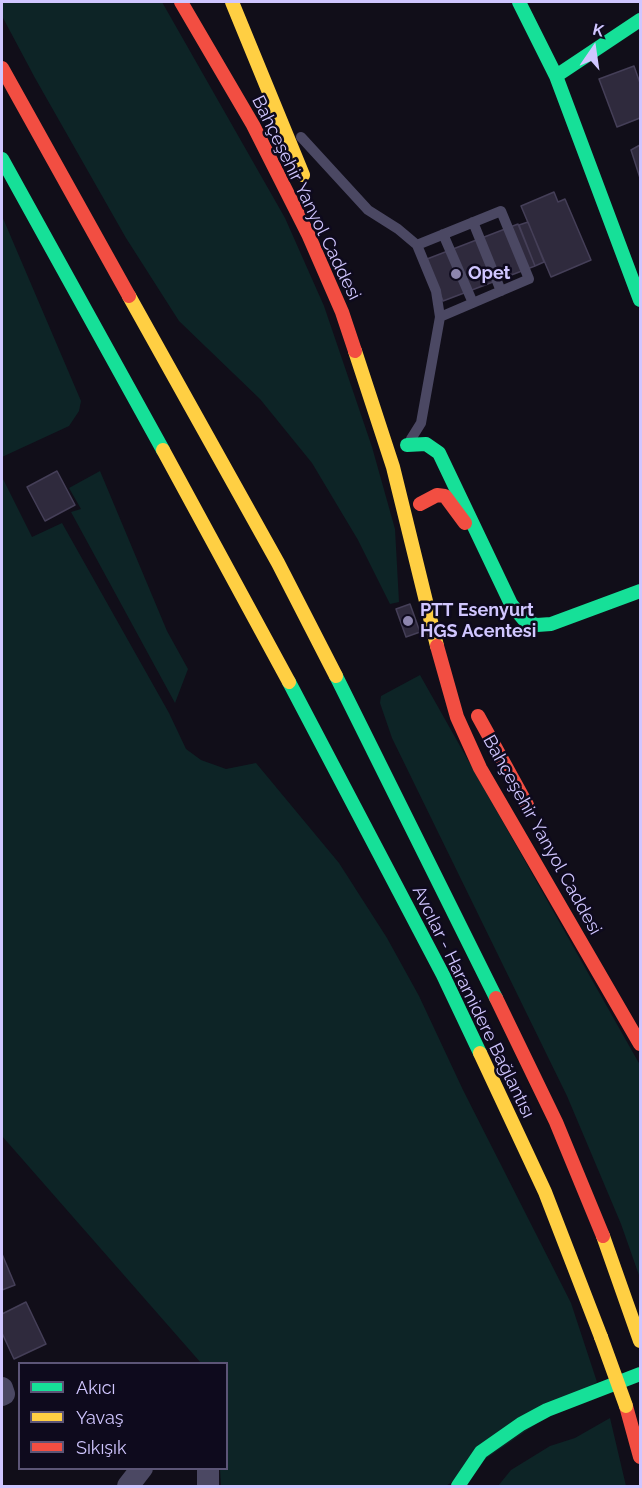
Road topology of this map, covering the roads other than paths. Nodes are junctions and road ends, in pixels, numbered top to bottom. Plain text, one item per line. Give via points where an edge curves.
1 (181, 2) edge
2 (232, 2) edge
3 (519, 2) edge
4 (640, 20) edge
5 (2, 68) edge
6 (261, 68) junction
7 (556, 76) junction
8 (2, 159) edge
9 (310, 190) dead end
10 (473, 222) junction
11 (443, 234) junction
12 (417, 245) junction
13 (501, 291) junction
14 (640, 300) edge
15 (473, 303) junction
16 (440, 317) junction
17 (401, 424) dead end
18 (409, 450) junction
19 (416, 484) dead end
20 (480, 541) junction
21 (640, 591) edge
22 (471, 699) dead end
23 (533, 814) dead end
24 (640, 1044) edge
25 (640, 1341) edge
26 (640, 1374) edge
27 (2, 1388) edge
28 (640, 1389) edge
29 (2, 1395) edge
30 (558, 1421) dead end
31 (525, 1439) dead end
32 (505, 1453) dead end
33 (640, 1457) edge
34 (140, 1470) edge
35 (208, 1470) edge
36 (128, 1486) edge
37 (208, 1486) edge
38 (458, 1486) edge

1 - 24 main road, Bahçeşehir Yanyol Caddesi via 253,125 342,312 393,467 441,667 457,717 480,768
2 - 6 main road, Bahçeşehir Yanyol Caddesi
3 - 7 main road
4 - 7 main road
5 - 25 main road, Avcılar - Haramidere Bağlantısı via 278,563 382,764 556,1122 607,1246
6 - 9 main road, Bahçeşehir Yanyol Caddesi via 284,136
6 - 12 lane via 292,127 328,168 368,210
7 - 14 main road
8 - 33 main road, Avcılar - Haramidere Bağlantısı, bridge via 235,580 480,1050 545,1192 626,1406
10 - 11 lane
10 - 13 lane
10 - 13 lane via 501,211 529,279
11 - 12 lane
11 - 15 lane
12 - 16 lane via 436,291
13 - 15 lane
15 - 16 lane
16 - 18 lane via 421,423
17 - 18 main road
18 - 20 main road via 426,444 439,453
19 - 20 main road via 422,510 437,495 445,496
20 - 21 main road via 511,604 526,622 551,624
22 - 23 main road, Bahçeşehir Yanyol Caddesi
26 - 38 main road via 521,1424 481,1452
27 - 29 street
28 - 30 main road
31 - 32 main road
34 - 36 street
35 - 37 street

